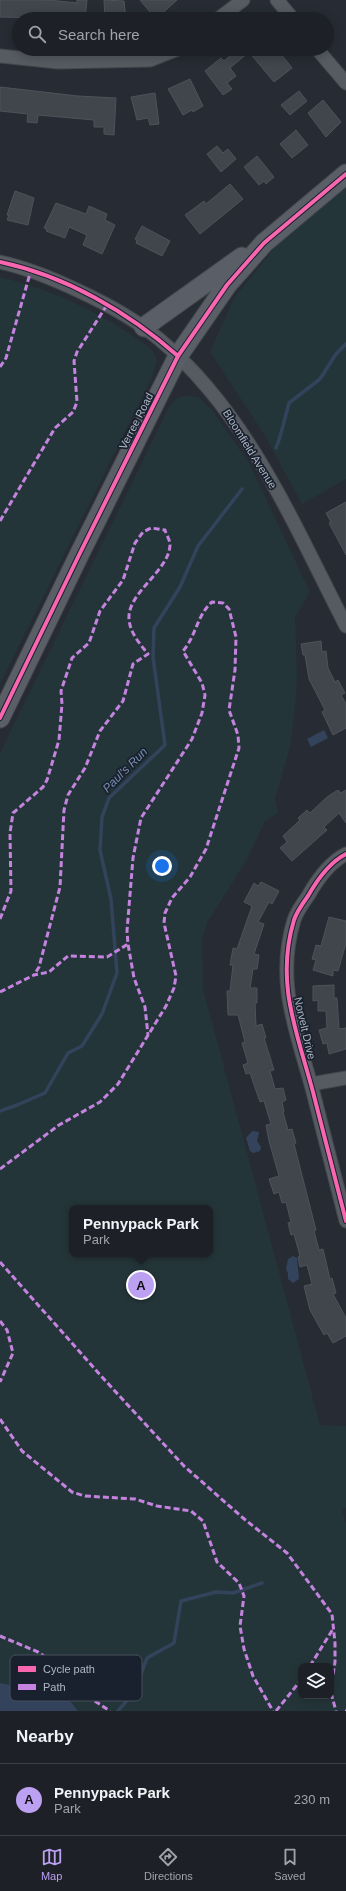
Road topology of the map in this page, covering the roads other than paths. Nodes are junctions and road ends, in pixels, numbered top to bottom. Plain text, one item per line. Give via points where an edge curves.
1 (243, 0) edge
2 (277, 0) edge
3 (227, 12) edge
4 (287, 12) edge
5 (0, 56) edge
6 (160, 56) edge
7 (324, 56) edge
8 (346, 84) edge
9 (346, 174) edge
10 (264, 243) junction
11 (0, 262) edge
12 (144, 327) junction
13 (178, 356) junction
14 (346, 626) edge
15 (0, 718) edge
16 (346, 854) edge
17 (346, 1078) edge
18 (311, 1084) junction
19 (346, 1222) edge

1 - 3 street
2 - 4 street
5 - 6 street via 58,62 150,60
7 - 8 street
9 - 10 main road, Verree Road
10 - 12 main road
10 - 13 main road, Verree Road via 227,285
11 - 12 street, Bloomfield Avenue via 31,270 67,285 97,299
12 - 13 street, Bloomfield Avenue
13 - 14 street, Bloomfield Avenue via 233,418 268,476
13 - 15 main road, Verree Road
16 - 18 street, Norvelt Drive via 339,857 315,883 295,918 288,952 286,979 293,1024
17 - 18 street
18 - 19 street, Norvelt Drive

